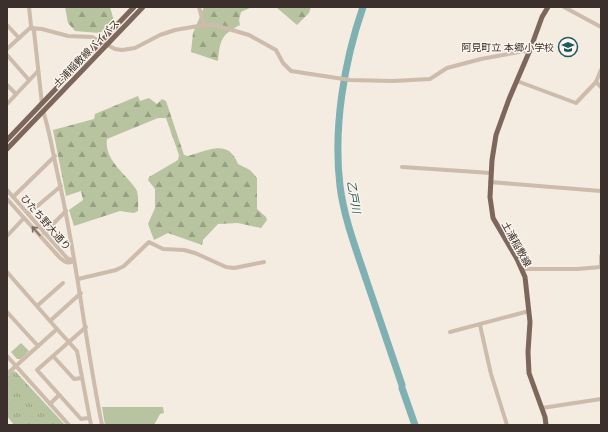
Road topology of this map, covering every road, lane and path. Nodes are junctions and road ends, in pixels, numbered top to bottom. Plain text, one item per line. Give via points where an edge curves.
1 (29, 7) edge
2 (134, 7) edge
3 (143, 7) edge
4 (199, 7) edge
5 (548, 7) edge
6 (564, 7) edge
7 (204, 24) junction
8 (7, 25) edge
9 (601, 27) edge
10 (32, 28) junction
11 (19, 38) junction
12 (101, 41) junction
13 (107, 45) junction
14 (7, 49) edge
15 (530, 50) junction
16 (7, 55) edge
17 (601, 70) edge
18 (39, 71) junction
19 (30, 80) junction
20 (517, 81) junction
21 (596, 82) junction
22 (7, 85) edge
23 (601, 87) edge
24 (16, 94) junction
25 (7, 104) edge
26 (42, 104) junction
27 (43, 111) junction
28 (7, 140) edge
29 (7, 149) edge
30 (54, 156) junction
31 (402, 167) dead end
32 (491, 173) junction
33 (490, 182) junction
34 (61, 186) junction
35 (7, 190) edge
36 (601, 192) edge
37 (13, 197) junction
38 (7, 199) edge
39 (66, 211) junction
40 (28, 214) junction
41 (24, 218) junction
42 (44, 233) junction
43 (7, 236) edge
44 (601, 256) edge
45 (74, 260) junction
46 (264, 262) dead end
47 (601, 267) edge
48 (522, 269) junction
49 (7, 272) edge
50 (78, 279) junction
51 (63, 283) dead end
52 (81, 293) junction
53 (37, 306) junction
54 (529, 311) junction
55 (7, 312) edge
56 (50, 321) junction
57 (480, 325) junction
58 (86, 327) junction
59 (57, 329) junction
60 (450, 332) dead end
61 (69, 342) junction
62 (38, 346) junction
63 (7, 356) edge
64 (53, 356) junction
65 (16, 366) junction
66 (7, 374) edge
67 (82, 378) junction
68 (59, 395) junction
69 (601, 399) edge
70 (50, 404) junction
71 (542, 408) junction
72 (89, 418) junction
73 (69, 425) edge
74 (91, 425) edge
75 (102, 425) edge
76 (507, 425) edge
77 (546, 425) edge

1 - 10 street
2 - 12 main road, 土浦稲敷線バイパス
3 - 13 main road, 土浦稲敷線バイパス
4 - 7 street
5 - 15 main road, 土浦稲敷線
6 - 9 street
7 - 13 street via 175,30 128,49
7 - 15 street via 249,35 269,46 276,50 291,72 342,80 430,79 447,68
8 - 11 street
10 - 11 street
10 - 12 street
10 - 18 street
11 - 14 street
12 - 13 street
12 - 26 main road, 土浦稲敷線バイパス
13 - 27 main road, 土浦稲敷線バイパス
15 - 20 main road, 土浦稲敷線
16 - 19 street
17 - 21 street
18 - 19 street
18 - 26 street
19 - 24 street
20 - 21 street via 576,103
20 - 32 main road, 土浦稲敷線 via 496,135
21 - 23 street
22 - 24 street
24 - 25 street
26 - 28 main road, 土浦稲敷線バイパス
27 - 29 main road, 土浦稲敷線バイパス
27 - 30 street
30 - 34 street
30 - 37 street
31 - 32 street
32 - 33 main road, 土浦稲敷線
33 - 36 street
33 - 48 main road, 土浦稲敷線 via 493,218
34 - 39 street
34 - 40 street
35 - 37 street, ひたち野大通り
37 - 40 street, ひたち野大通り
38 - 41 street, ひたち野大通り
39 - 42 street
39 - 45 street
40 - 42 street, ひたち野大通り
41 - 43 street
45 -> 41 street, ひたち野大通り via 65,262
42 - 45 street, ひたち野大通り via 68,259
44 - 47 street
45 - 50 street
46 - 50 street via 234,268 226,267 195,253 163,249 149,242 124,266
47 - 48 street
48 - 54 main road, 土浦稲敷線 via 526,277
49 - 53 street
50 - 52 street
51 - 53 street
52 - 56 street
52 - 58 street
53 - 56 street
54 - 57 street
54 - 71 main road, 土浦稲敷線 via 529,373
55 - 62 street
56 - 59 street
57 - 60 street
57 - 76 street via 491,374
58 - 61 street
58 - 75 street
59 - 61 street
59 - 62 street
61 - 64 street
61 - 67 street via 77,350
62 - 65 street
63 - 65 street
64 - 67 street via 74,379
64 - 68 street via 37,370
65 - 66 street
65 - 70 street
67 - 72 street
68 - 70 street
68 - 72 street via 81,419
69 - 71 street
70 - 73 street
71 - 77 main road, 土浦稲敷線
72 - 74 street

